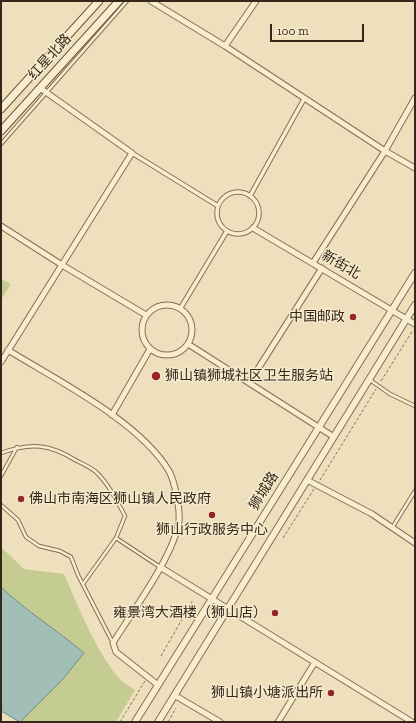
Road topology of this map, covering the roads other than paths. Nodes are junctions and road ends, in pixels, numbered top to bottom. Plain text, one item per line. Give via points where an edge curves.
1 (99, 1) edge
2 (119, 1) edge
3 (127, 1) edge
4 (152, 1) edge
5 (256, 1) edge
6 (225, 46) junction
7 (43, 91) junction
8 (415, 98) edge
9 (304, 99) junction
10 (1, 109) edge
11 (1, 131) edge
12 (1, 144) edge
13 (385, 151) junction
14 (132, 153) junction
15 (415, 168) edge
16 (250, 196) junction
17 (218, 206) junction
18 (1, 226) edge
19 (254, 228) junction
20 (227, 231) junction
21 (314, 263) junction
22 (62, 266) junction
23 (322, 268) junction
24 (415, 273) edge
25 (415, 306) edge
26 (180, 309) junction
27 (392, 309) junction
28 (146, 315) junction
29 (407, 318) junction
30 (415, 325) edge
31 (188, 344) junction
32 (150, 349) junction
33 (8, 350) junction
34 (1, 362) edge
35 (369, 380) junction
36 (249, 383) junction
37 (415, 406) edge
38 (112, 415) junction
39 (318, 427) junction
40 (334, 437) junction
41 (17, 447) junction
42 (1, 453) edge
43 (1, 476) edge
44 (307, 480) junction
45 (415, 491) edge
46 (1, 505) edge
47 (392, 528) junction
48 (116, 538) junction
49 (415, 543) edge
50 (160, 567) junction
51 (82, 584) junction
52 (211, 599) junction
53 (228, 609) junction
54 (113, 643) junction
55 (314, 662) junction
56 (158, 685) junction
57 (174, 696) junction
58 (409, 721) edge
59 (135, 722) edge
60 (158, 722) edge
61 (220, 722) edge
62 (278, 722) edge

1 - 10 main road, 红星北路
2 - 7 main road, 红星北路
3 - 7 lane
4 - 6 street
5 - 6 street
6 - 9 street
7 - 11 main road, 红星北路
7 - 12 lane
7 - 14 street
8 - 13 street
9 - 13 street
9 - 16 street
13 - 15 street
13 - 21 street
14 - 17 street
14 - 22 street
16 - 17 street via 234,193 222,200
16 - 19 street via 259,212 259,219
17 - 20 street via 218,220
18 - 22 street
19 - 20 street via 243,234
19 - 21 street, 新街北
20 - 26 street
21 - 23 street, 新街北
22 - 28 street
22 - 33 street
23 - 27 street, 新街北
23 - 36 street
24 - 27 street, 狮城路
25 - 29 street
26 - 28 street via 169,305 160,306
26 - 31 street via 189,318 192,327
27 - 29 street, 新街北
27 - 39 street, 狮城路
28 - 32 street via 141,332
29 - 30 street, 新街北
29 - 35 street
31 - 32 street via 170,355 161,355
31 - 36 street
32 - 38 street
33 - 34 street
33 - 38 street
35 - 37 lane
35 - 40 street
36 - 39 street
38 - 50 street via 151,448 169,472 177,498 179,521 173,542
39 - 40 street
39 - 52 street, 狮城路
40 - 44 street
41 - 42 lane
41 - 43 lane
41 - 48 lane via 43,445 62,452 96,472 125,516
44 - 47 street via 372,514
44 - 53 street
45 - 47 lane
46 - 51 lane via 18,520 26,536 38,546 60,551 71,557
47 - 49 street
48 - 50 lane
48 - 51 lane
50 - 52 street
50 - 54 street
51 - 54 lane
52 - 53 street
52 - 56 street, 狮城路
53 - 55 street
53 - 57 street
54 - 56 street via 116,652
55 - 58 street
55 - 62 street
56 - 59 street, 狮城路
57 - 60 street
57 - 61 street

